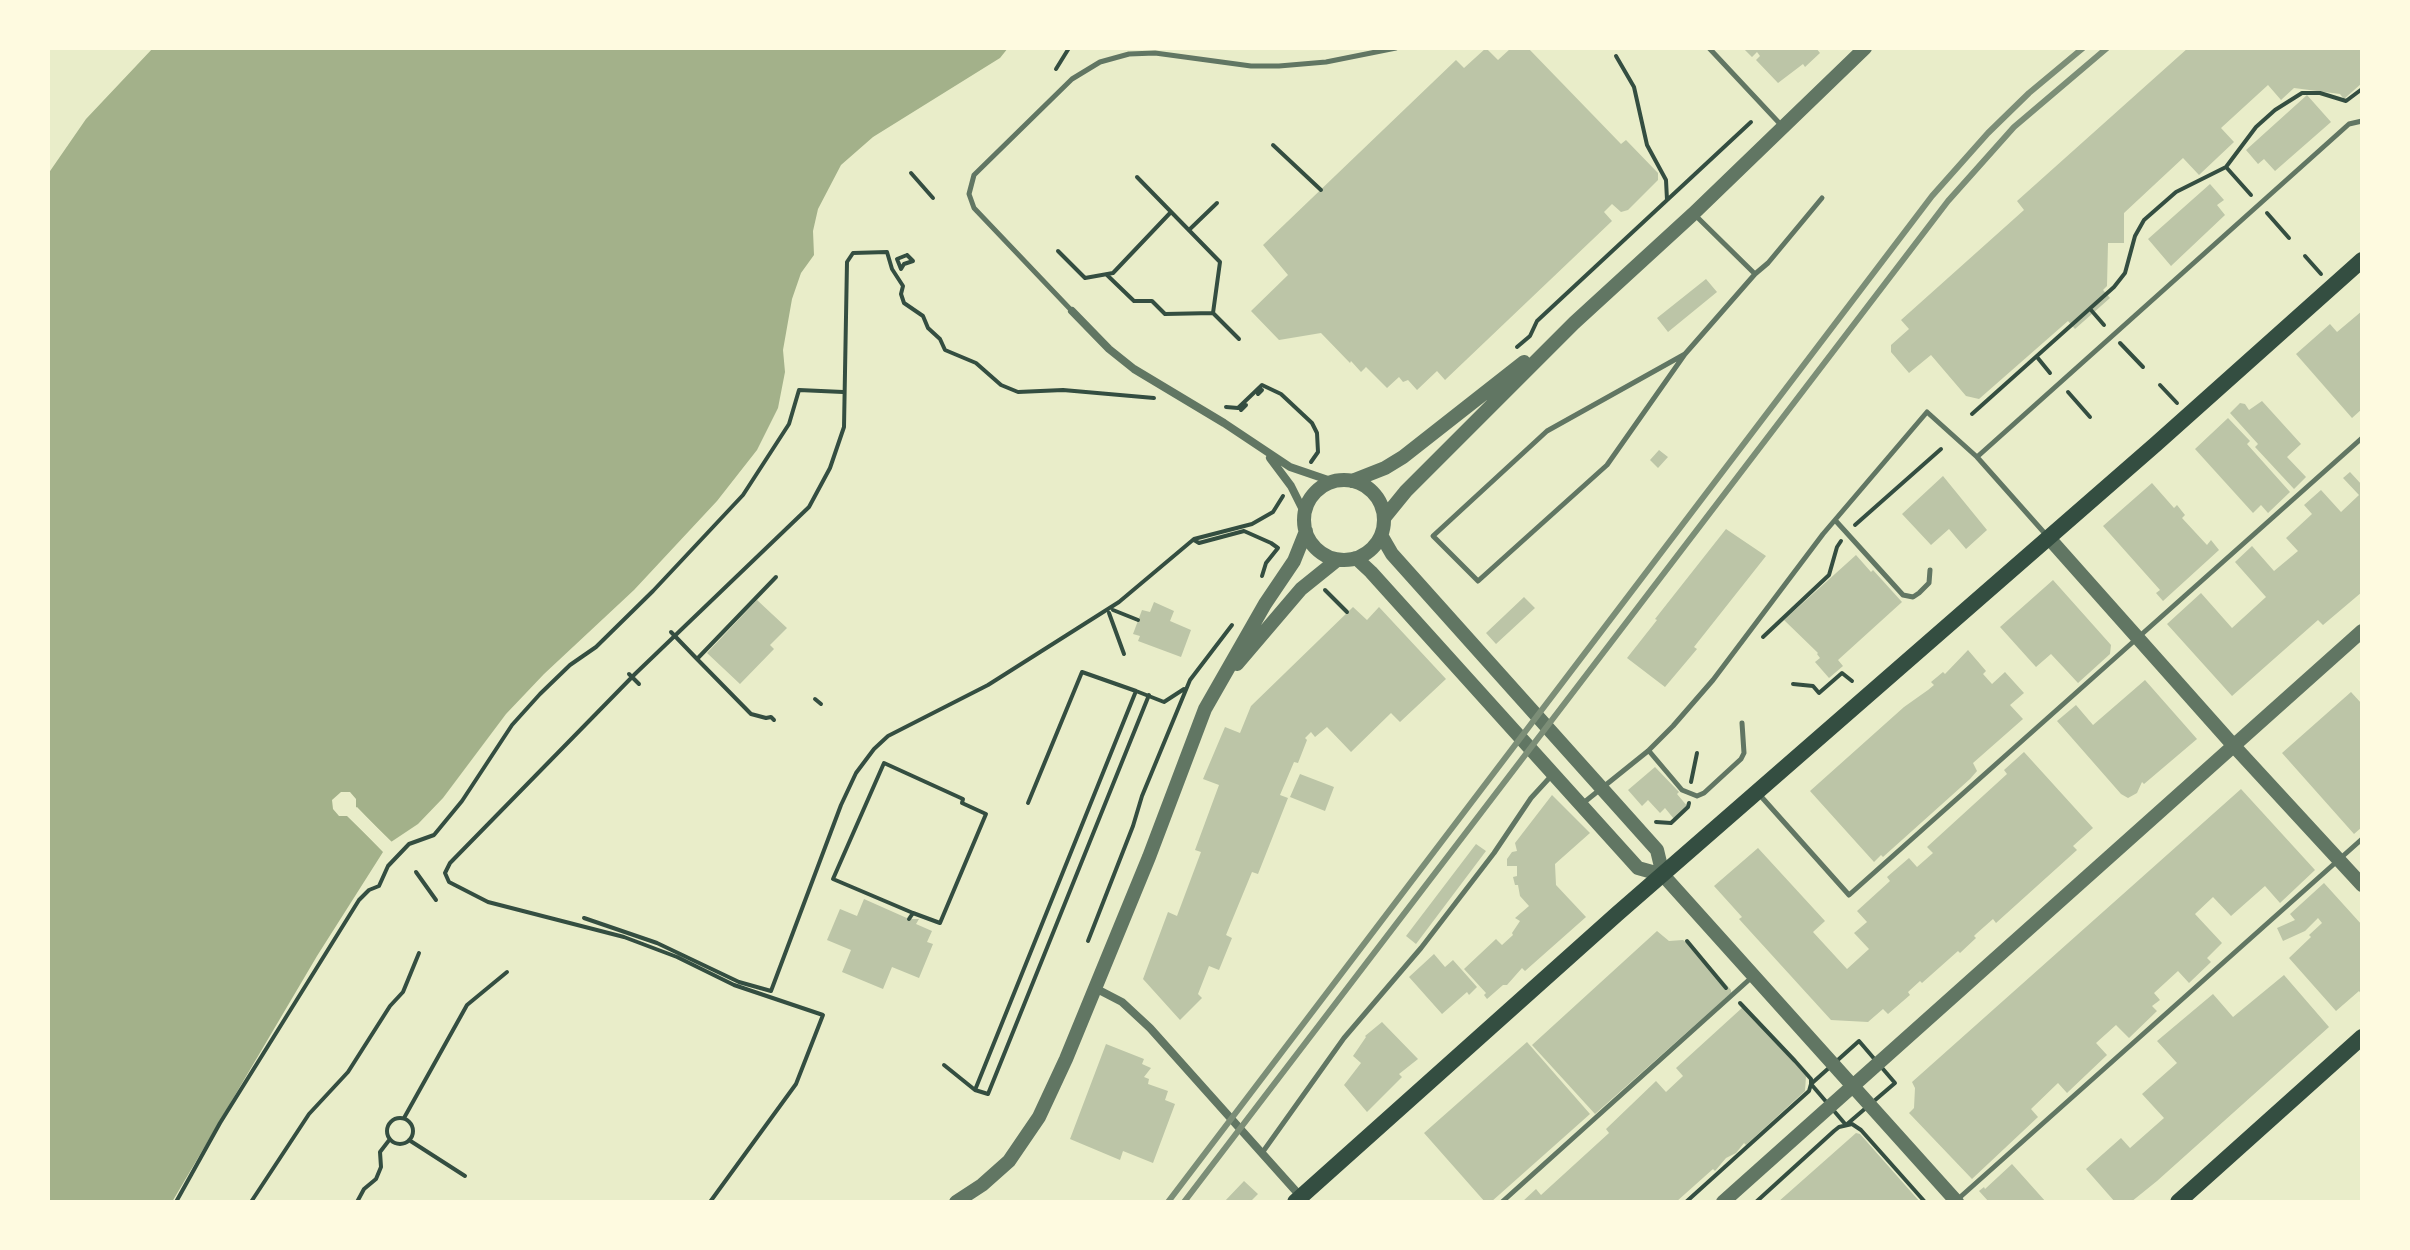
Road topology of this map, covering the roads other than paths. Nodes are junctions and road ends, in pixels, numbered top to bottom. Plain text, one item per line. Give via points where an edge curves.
1 (1396, 48) edge
2 (1709, 48) edge
3 (1865, 48) edge
4 (2362, 121) edge
5 (1783, 127) junction
6 (1822, 198) dead end
7 (1693, 214) junction
8 (2362, 260) edge
9 (1755, 274) junction
10 (1072, 311) joint
11 (1574, 323) junction
12 (1685, 354) junction
13 (2362, 438) edge
14 (1267, 454) junction
15 (1977, 457) junction
16 (1352, 481) junction
17 (1334, 482) junction
18 (1305, 514) junction
19 (1384, 518) junction
20 (1835, 520) junction
21 (1306, 531) junction
22 (1381, 535) junction
23 (2048, 537) junction
24 (1356, 558) junction
25 (1337, 560) junction
26 (1930, 570) dead end
27 (2362, 631) edge
28 (2139, 638) junction
29 (1213, 692) junction
30 (1742, 723) dead end
31 (2233, 745) junction
32 (1648, 751) junction
33 (1553, 773) junction
34 (1601, 787) junction
35 (1758, 793) junction
36 (1581, 805) junction
37 (2362, 839) edge
38 (2339, 859) junction
39 (1663, 875) junction
40 (2362, 885) edge
41 (1755, 975) junction
42 (1095, 988) junction
43 (2362, 1037) edge
44 (1853, 1087) junction
45 (1261, 1154) junction
46 (1300, 1200) edge
47 (1956, 1201) edge
48 (956, 1202) edge
49 (1502, 1202) edge
50 (1723, 1202) edge
51 (2178, 1202) edge

1 - 10 lane via 1279,66 1129,54 1100,62 1072,79 974,175 969,189 974,208
2 - 5 lane
3 - 5 street
4 - 15 lane via 2349,124
5 - 7 street
6 - 9 lane
7 - 9 lane
7 - 11 street
8 - 23 main road
9 - 12 lane
10 - 14 street via 1124,362
11 - 16 street via 1403,457
11 - 19 street
12 - 12 lane via 1547,431 1433,536 1478,581 1607,465
13 - 28 lane
14 - 17 street
14 - 18 street
15 - 20 lane via 1927,412
15 - 23 lane
16 - 17 street
16 - 19 street via 1371,491
17 - 18 street via 1315,494
18 - 21 street
19 - 22 street
20 - 26 lane via 1903,595 1919,593 1929,583
20 - 32 lane via 1713,680
21 - 25 street via 1318,550
21 - 29 street via 1294,561
22 - 24 street
22 - 34 street via 1392,554
23 - 28 street
23 - 35 main road
24 - 25 street
24 - 33 street
25 - 29 street via 1301,589
27 - 31 street
28 - 31 street
28 - 35 lane via 1849,895
29 - 42 street
30 - 32 lane via 1741,759 1697,796 1682,790
31 - 38 street
31 - 44 street
32 - 34 lane
33 - 36 street
33 - 45 lane via 1421,948 1344,1038
34 - 36 lane
34 - 39 street via 1657,850
35 - 39 main road
36 - 39 street via 1638,868
37 - 38 lane
38 - 40 street
38 - 47 lane
39 - 41 street
39 - 46 main road
41 - 44 street
41 - 49 lane
42 - 45 street via 1134,1012
42 - 48 street via 1027,1137 1000,1170
43 - 51 main road
44 - 47 street
44 - 50 street
45 - 46 street

